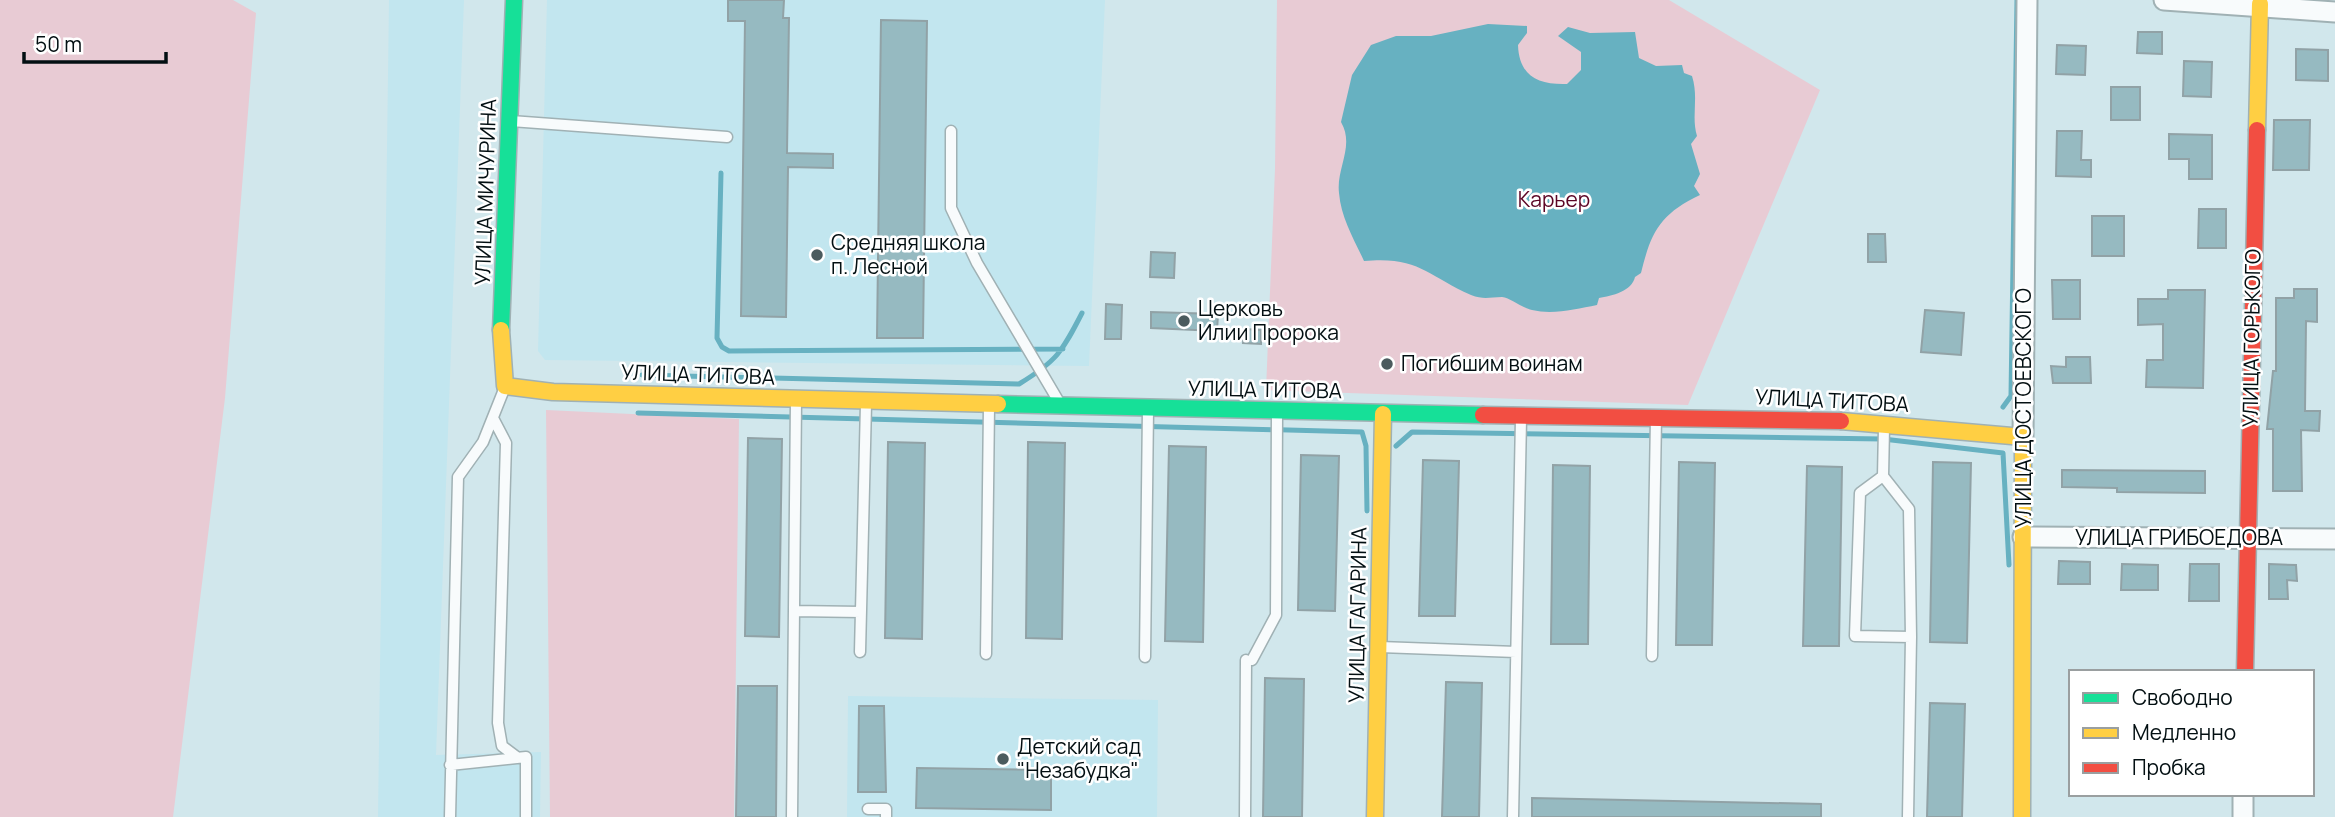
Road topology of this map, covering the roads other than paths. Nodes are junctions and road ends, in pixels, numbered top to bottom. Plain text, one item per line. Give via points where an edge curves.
1 (514, 0) edge
2 (2164, 0) edge
3 (2031, 2) edge
4 (2260, 4) junction
5 (2335, 12) edge
6 (510, 121) junction
7 (951, 131) dead end
8 (727, 137) dead end
9 (505, 386) junction
10 (796, 399) junction
11 (866, 401) junction
12 (989, 404) junction
13 (1061, 405) junction
14 (1148, 408) junction
15 (1277, 411) junction
16 (1383, 414) junction
17 (1521, 415) junction
18 (1656, 416) junction
19 (493, 418) junction
20 (1884, 424) junction
21 (2023, 438) junction
22 (1883, 476) junction
23 (2023, 537) junction
24 (2248, 538) junction
25 (2335, 539) edge
26 (794, 611) junction
27 (861, 612) junction
28 (1911, 637) junction
29 (1379, 647) junction
30 (860, 652) dead end
31 (1516, 652) junction
32 (986, 654) dead end
33 (1652, 656) dead end
34 (1145, 657) dead end
35 (2245, 670) edge
36 (518, 758) junction
37 (450, 765) junction
38 (2243, 796) edge
39 (868, 809) dead end
40 (450, 817) edge
41 (526, 817) edge
42 (792, 817) edge
43 (886, 817) edge
44 (1245, 817) edge
45 (1376, 817) edge
46 (1513, 817) edge
47 (1908, 817) edge
48 (2022, 817) edge
49 (2243, 817) edge

1 - 6 street, УЛИЦА МИЧУРИНА
2 - 4 street
3 - 21 street, УЛИЦА ДОСТОЕВСКОГО
4 - 5 street
4 - 24 street, УЛИЦА ГОРЬКОГО
6 - 8 lane
6 - 9 street, УЛИЦА МИЧУРИНА via 501,338
7 - 13 lane via 951,208 977,263
9 - 10 street, УЛИЦА ТИТОВА via 553,392
9 - 19 lane
10 - 11 street, УЛИЦА ТИТОВА
10 - 26 lane
11 - 12 street, УЛИЦА ТИТОВА
11 - 27 lane
12 - 13 street, УЛИЦА ТИТОВА
12 - 32 lane
13 - 14 street, УЛИЦА ТИТОВА
14 - 15 street, УЛИЦА ТИТОВА
14 - 34 lane
15 - 16 street, УЛИЦА ТИТОВА
15 - 44 lane via 1276,615 1249,660
16 - 17 street, УЛИЦА ТИТОВА
16 - 29 street, УЛИЦА ГАГАРИНА
17 - 18 street, УЛИЦА ТИТОВА
17 - 31 lane
18 - 20 street, УЛИЦА ТИТОВА
18 - 33 lane
19 - 36 lane via 506,443 498,723 502,746
19 - 37 lane via 483,442 458,477
20 - 21 street, УЛИЦА ТИТОВА
20 - 22 lane
21 - 23 street, УЛИЦА ДОСТОЕВСКОГО
22 - 28 lane via 1909,509
22 - 28 lane via 1860,493 1855,636
23 - 24 street, УЛИЦА ГРИБОЕДОВА
23 - 48 street, УЛИЦА ДОСТОЕВСКОГО
24 - 25 street, УЛИЦА ГРИБОЕДОВА
24 - 35 street, УЛИЦА ГОРЬКОГО
26 - 27 lane
26 - 42 lane
27 - 30 lane
28 - 47 lane
29 - 31 lane
29 - 45 street, УЛИЦА ГАГАРИНА
31 - 46 lane
36 - 37 lane
36 - 41 lane via 526,757
37 - 40 lane
38 - 49 street
39 - 43 lane via 886,809

